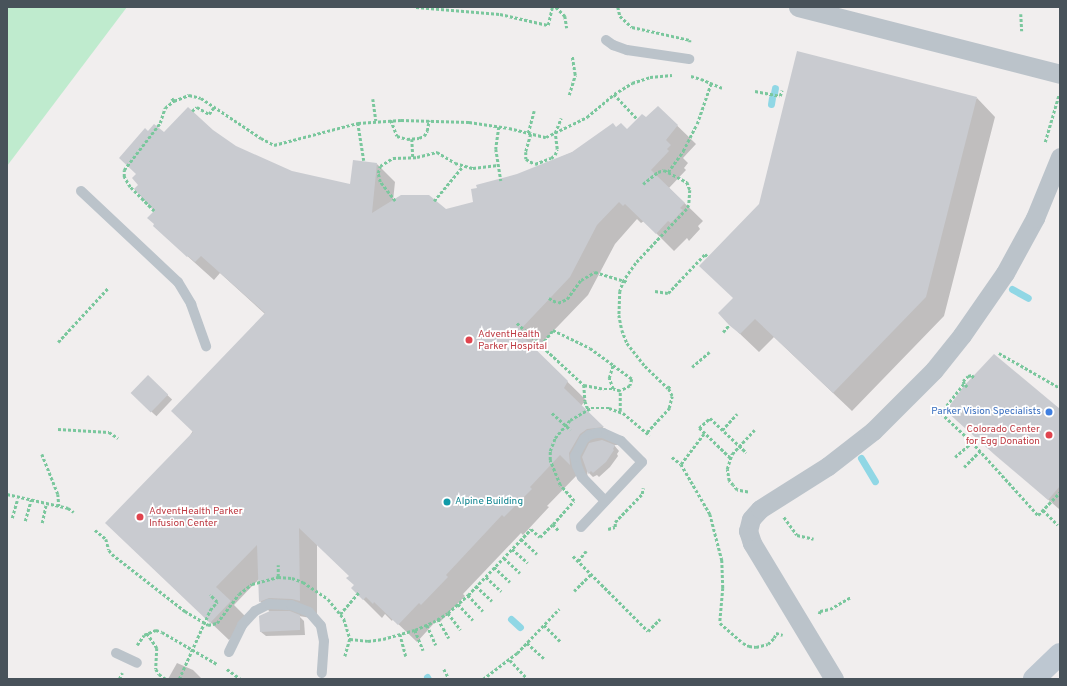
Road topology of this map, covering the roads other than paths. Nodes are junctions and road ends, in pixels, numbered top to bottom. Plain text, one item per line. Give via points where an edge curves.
1 (798, 7) edge
2 (606, 40) dead end
3 (689, 59) dead end
4 (1060, 74) edge
5 (1060, 157) edge
6 (81, 191) dead end
7 (206, 346) dead end
8 (605, 501) junction
9 (581, 527) dead end
10 (229, 652) dead end
11 (116, 653) dead end
12 (1060, 654) edge
13 (137, 663) dead end
14 (322, 673) dead end
15 (1060, 673) edge
16 (834, 679) edge
17 (1034, 679) edge
18 (1050, 679) edge

1 - 4 street
2 - 3 lane via 627,50
5 - 16 street via 1035,218 1005,273 934,370 873,431 828,466 760,509 751,519 748,531 752,543
6 - 7 lane via 178,282 191,304
8 - 8 lane via 642,462 621,441 603,433 593,434 584,440 576,452 577,466 586,482
8 - 9 lane
10 - 14 lane via 242,625 255,611 269,604 291,605 310,612 321,626 324,641
11 - 13 lane
12 - 17 main road
15 - 18 main road

